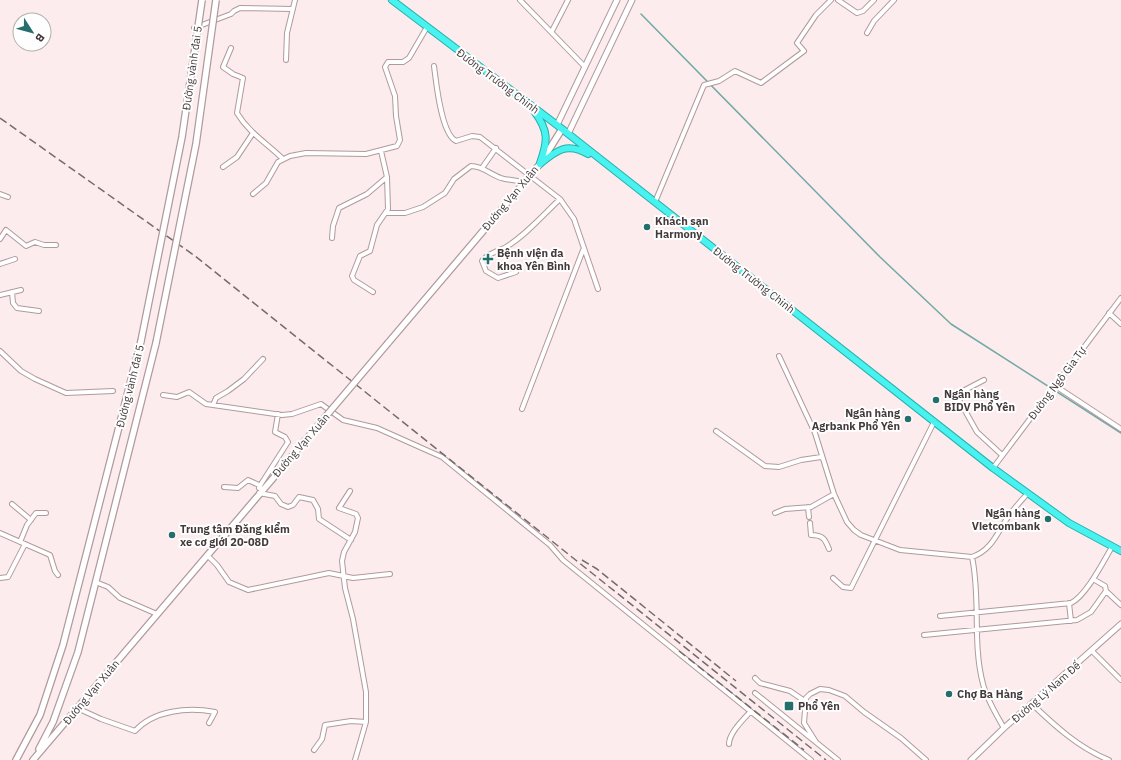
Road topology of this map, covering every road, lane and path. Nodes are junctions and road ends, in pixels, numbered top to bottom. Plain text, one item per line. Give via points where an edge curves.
1 (202, 0) edge
2 (216, 0) edge
3 (294, 0) edge
4 (392, 0) edge
5 (520, 0) edge
6 (568, 0) edge
7 (617, 0) edge
8 (632, 0) edge
9 (831, 0) edge
10 (838, 0) edge
11 (874, 0) edge
12 (894, 0) edge
13 (292, 9) junction
14 (427, 27) junction
15 (194, 28) dead end
16 (552, 31) junction
17 (867, 33) dead end
18 (231, 48) dead end
19 (286, 60) dead end
20 (434, 66) dead end
21 (585, 67) junction
22 (530, 105) junction
23 (559, 127) junction
24 (253, 133) junction
25 (568, 134) junction
26 (496, 148) junction
27 (382, 151) junction
28 (283, 160) junction
29 (603, 162) junction
30 (540, 164) junction
31 (222, 167) dead end
32 (482, 168) junction
33 (530, 175) junction
34 (386, 177) junction
35 (524, 183) junction
36 (0, 194) edge
37 (253, 194) dead end
38 (8, 198) dead end
39 (560, 199) junction
40 (655, 202) junction
41 (386, 213) junction
42 (332, 238) dead end
43 (0, 239) edge
44 (56, 245) dead end
45 (583, 250) junction
46 (14, 259) dead end
47 (0, 264) edge
48 (516, 272) dead end
49 (21, 290) dead end
50 (598, 290) dead end
51 (12, 292) junction
52 (373, 292) dead end
53 (0, 295) edge
54 (1121, 298) edge
55 (39, 311) dead end
56 (1109, 313) junction
57 (1121, 324) edge
58 (0, 351) edge
59 (778, 356) dead end
60 (263, 359) dead end
61 (984, 380) dead end
62 (1054, 385) junction
63 (113, 391) dead end
64 (163, 395) dead end
65 (212, 405) junction
66 (522, 408) dead end
67 (278, 414) junction
68 (934, 422) junction
69 (1121, 430) edge
70 (716, 431) dead end
71 (1002, 454) junction
72 (821, 457) junction
73 (992, 468) junction
74 (224, 487) dead end
75 (260, 489) junction
76 (350, 491) dead end
77 (1028, 492) junction
78 (834, 494) junction
79 (12, 504) dead end
80 (808, 507) junction
81 (46, 513) dead end
82 (775, 513) dead end
83 (810, 517) dead end
84 (31, 520) junction
85 (810, 523) dead end
86 (0, 533) edge
87 (351, 540) junction
88 (874, 541) junction
89 (20, 542) junction
90 (25, 544) junction
91 (1112, 547) junction
92 (829, 549) dead end
93 (1121, 551) edge
94 (207, 555) junction
95 (972, 557) junction
96 (390, 574) dead end
97 (58, 575) dead end
98 (344, 576) junction
99 (0, 578) edge
100 (833, 578) dead end
101 (1093, 578) junction
102 (98, 583) dead end
103 (1106, 591) junction
104 (1070, 603) junction
105 (1121, 605) edge
106 (977, 612) junction
107 (157, 614) junction
108 (940, 616) dead end
109 (1071, 621) junction
110 (1121, 624) edge
111 (978, 629) junction
112 (924, 635) dead end
113 (1092, 651) junction
114 (755, 678) dead end
115 (1121, 680) edge
116 (755, 694) dead end
117 (806, 702) junction
118 (1032, 704) junction
119 (77, 708) junction
120 (750, 712) junction
121 (209, 722) dead end
122 (366, 722) junction
123 (1004, 728) junction
124 (816, 742) junction
125 (729, 744) dead end
126 (314, 750) dead end
127 (34, 759) edge
128 (16, 760) edge
129 (355, 760) edge
130 (810, 760) edge
131 (838, 760) edge
132 (926, 760) edge
133 (971, 760) edge
134 (1109, 760) edge

1 - 128 main road, Đường vành đai 5, bridge via 182,137 141,340 63,645 40,716
2 - 127 main road, Đường vành đai 5, bridge via 196,144 156,343 78,652 53,722
3 - 13 street
4 - 14 highway, Đường Trường Chinh
5 - 16 street
6 - 16 street
7 - 21 street, Đường Vạn Xuân
8 - 25 street
9 - 40 street via 816,15 797,44 804,51 766,82 757,83 735,71 708,83 703,88
10 - 11 street via 857,13 863,12
12 - 17 street via 874,21
13 - 15 street via 240,8
13 - 19 street via 287,33
14 - 22 highway, Đường Trường Chinh
14 - 27 street via 409,58 403,62 390,61 386,64 386,72 395,96 400,140 397,146
16 - 21 street
18 - 24 street via 223,66 232,74 244,78 237,110
20 - 26 street via 437,93 449,135 456,141 476,136
21 - 23 street, Đường Vạn Xuân
22 - 23 highway, Đường Trường Chinh
22 - 30 highway via 543,124 546,135 545,150
23 - 25 highway, Đường Trường Chinh
23 - 30 main road, Đường Vạn Xuân
24 - 28 street
24 - 31 street via 237,157
25 - 29 highway, Đường Trường Chinh
26 - 32 street
26 - 33 street
27 - 28 street via 366,154 306,153
27 - 34 street
28 - 37 street via 278,162 266,183
29 - 30 highway via 570,147 554,152
29 - 40 highway, Đường Trường Chinh
30 - 33 main road, Đường Vạn Xuân
32 - 35 street via 501,178 514,178
32 - 41 street via 471,166 466,169 454,179 446,193 414,212
33 - 35 main road, Đường Vạn Xuân
33 - 39 street
34 - 41 street
34 - 42 street via 367,194 339,208
35 - 75 main road, Đường Vạn Xuân, bridge via 321,422
36 - 38 street
39 - 45 street via 574,218
39 - 48 street via 507,246 482,261 486,271 498,278
40 - 68 highway, Đường Trường Chinh
41 - 52 street via 377,225 370,251 360,256 352,276
43 - 44 street via 6,230 26,246 35,242 44,246
45 - 50 street
45 - 66 street
46 - 47 street
49 - 51 street
51 - 53 street
51 - 55 street via 13,303 17,308
54 - 56 street, Đường Ngô Gia Tự
56 - 57 street
56 - 62 street, Đường Ngô Gia Tự
58 - 63 street via 24,373 66,393
59 - 72 street via 815,434
60 - 65 street via 244,379 216,398
61 - 71 street via 961,392 958,395 959,400 977,432
62 - 69 street
62 - 71 street, Đường Ngô Gia Tự
64 - 65 street via 177,397 189,392 204,403
65 - 67 street
67 - 75 street via 275,432 285,437 288,442
67 - 120 street via 292,414 321,404 343,420 377,428 445,459 550,545 563,560
68 - 73 highway, Đường Trường Chinh
68 - 88 street
70 - 72 street via 765,466 779,467
71 - 73 street, Đường Ngô Gia Tự
72 - 78 street
73 - 77 highway, Đường Trường Chinh
74 - 75 street via 238,488 248,480
75 - 87 street via 288,507 299,497 312,500 318,509 319,519
75 - 94 main road, Đường Vạn Xuân
76 - 87 street via 339,508 358,516
77 - 91 highway, Đường Trường Chinh via 1070,523
77 - 95 street via 1007,518 993,543
78 - 80 street
78 - 88 street via 847,522 854,530
79 - 84 street
80 - 82 street via 785,509
80 - 83 street
81 - 84 street via 36,513
84 - 89 street
85 - 92 street via 811,535 820,535 824,538
86 - 89 street
87 - 98 street via 342,557
88 - 95 street via 900,550
88 - 100 street via 851,588 843,587
89 - 90 street
90 - 97 street via 50,555
90 - 99 street via 8,577
91 - 93 highway, Đường Trường Chinh
91 - 101 street
94 - 98 street via 217,564 229,582 248,590 329,573
94 - 107 main road, Đường Vạn Xuân
95 - 106 street via 977,585
96 - 98 street via 353,578
98 - 122 street via 366,692
101 - 103 street via 1105,586
101 - 104 street via 1078,598
102 - 107 street via 108,587 120,598
103 - 105 street
103 - 109 street via 1091,612
104 - 106 street
104 - 109 street
106 - 108 street
106 - 111 street
107 - 119 main road, Đường Vạn Xuân
109 - 111 street
110 - 113 street, Đường Lý Nam Đế
111 - 112 street
111 - 123 street via 978,652 983,686
113 - 115 street
113 - 118 street, Đường Lý Nam Đế
114 - 117 street via 760,683 790,691
116 - 124 street
117 - 124 street via 804,723
117 - 132 street via 810,694 820,689 838,692 901,738
118 - 123 street, Đường Lý Nam Đế
118 - 134 street via 1092,753
119 - 121 street via 101,720 134,731 148,719 172,712 215,712
119 - 127 main road, Đường Vạn Xuân
120 - 125 street via 736,729
120 - 130 street
122 - 126 street via 325,725 322,739
122 - 129 street
123 - 133 street, Đường Lý Nam Đế
124 - 131 street

